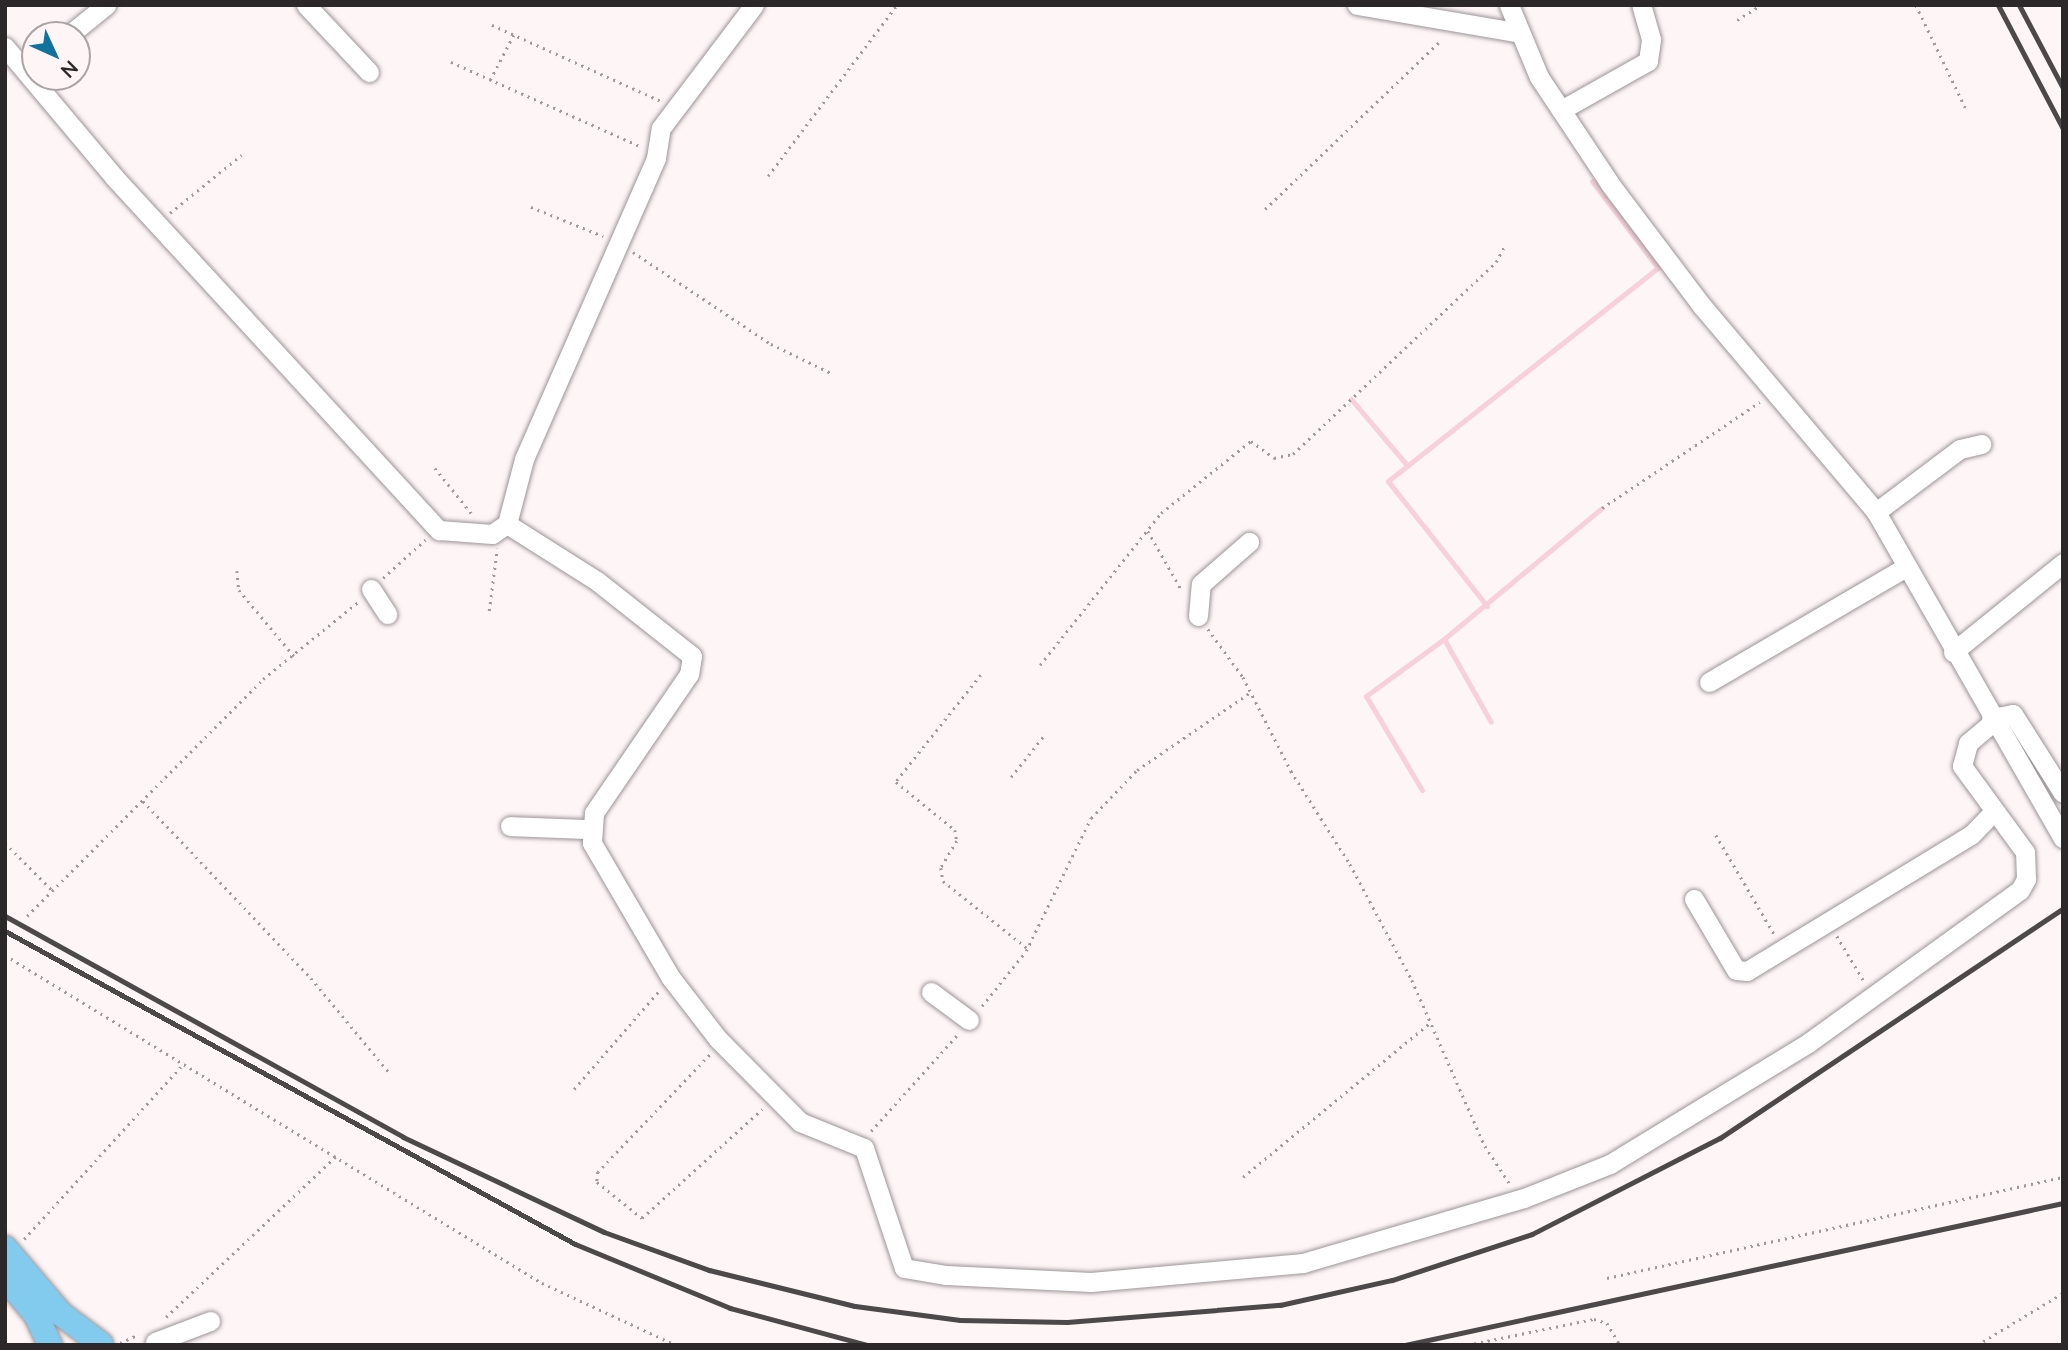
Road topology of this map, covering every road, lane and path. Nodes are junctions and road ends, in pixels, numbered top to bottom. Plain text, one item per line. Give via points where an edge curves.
1 (106, 5) edge
2 (306, 5) edge
3 (754, 5) edge
4 (897, 5) edge
5 (1357, 5) edge
6 (1509, 5) edge
7 (1641, 5) edge
8 (1761, 5) edge
9 (1916, 5) edge
10 (1737, 20) dead end
11 (86, 21) edge
12 (1460, 23) junction
13 (492, 25) dead end
14 (1515, 32) junction
15 (514, 34) junction
16 (5, 47) edge
17 (21, 59) edge
18 (451, 62) dead end
19 (369, 72) dead end
20 (490, 80) junction
21 (51, 91) edge
22 (674, 106) junction
23 (1561, 110) junction
24 (1967, 111) dead end
25 (660, 140) junction
26 (241, 155) dead end
27 (768, 176) dead end
28 (531, 207) dead end
29 (1265, 209) dead end
30 (157, 224) junction
31 (619, 242) junction
32 (1505, 245) dead end
33 (831, 373) dead end
34 (1777, 391) junction
35 (1981, 444) dead end
36 (435, 468) dead end
37 (1602, 508) dead end
38 (1877, 512) junction
39 (439, 530) junction
40 (497, 530) junction
41 (1148, 531) junction
42 (1250, 542) dead end
43 (2063, 564) edge
44 (1906, 566) junction
45 (237, 571) dead end
46 (372, 589) junction
47 (489, 611) dead end
48 (387, 614) dead end
49 (1198, 616) junction
50 (1953, 652) junction
51 (294, 656) junction
52 (1040, 666) dead end
53 (981, 675) dead end
54 (1709, 682) dead end
55 (1251, 692) junction
56 (1992, 720) junction
57 (1046, 733) dead end
58 (1011, 777) dead end
59 (2063, 793) edge
60 (143, 801) junction
61 (1994, 811) junction
62 (510, 826) dead end
63 (589, 829) junction
64 (1716, 835) dead end
65 (2063, 838) edge
66 (5, 843) edge
67 (52, 891) junction
68 (1694, 899) dead end
69 (27, 916) dead end
70 (1833, 929) dead end
71 (1027, 948) junction
72 (1783, 948) junction
73 (5, 955) edge
74 (671, 978) junction
75 (931, 992) dead end
76 (1873, 996) junction
77 (970, 1020) junction
78 (1431, 1021) junction
79 (712, 1052) dead end
80 (184, 1063) junction
81 (388, 1071) dead end
82 (574, 1089) dead end
83 (774, 1097) junction
84 (860, 1145) junction
85 (336, 1156) junction
86 (1243, 1177) dead end
87 (2063, 1177) edge
88 (1524, 1198) junction
89 (7, 1260) edge
90 (1607, 1278) dead end
91 (2063, 1293) edge
92 (172, 1312) dead end
93 (210, 1321) dead end
94 (155, 1342) dead end
95 (102, 1344) edge
96 (50, 1345) edge
97 (676, 1345) edge
98 (1467, 1345) edge
99 (1620, 1345) edge
100 (1977, 1345) edge

1 - 11 street
2 - 19 street
3 - 22 street
4 - 27 path
5 - 12 street
6 - 14 street
7 - 23 street via 1652,49 1648,61
8 - 10 path
9 - 24 path
12 - 14 street
12 - 29 path
13 - 15 path
14 - 23 street
15 - 20 path
15 - 22 path
16 - 17 street
18 - 20 path
20 - 25 path via 639,146
21 - 30 street
22 - 25 street
23 - 34 street via 1702,306
25 - 31 street
26 - 30 path
28 - 31 path
30 - 39 street
31 - 33 path via 771,344
31 - 40 street
32 - 41 path via 1496,262 1293,454 1274,458 1251,441 1161,513
34 - 37 path
34 - 38 street
35 - 38 street via 1961,449
36 - 40 path
38 - 44 street
39 - 40 street
39 - 46 path
40 - 47 path
40 - 63 street via 597,581 692,656 689,674
41 - 49 path
41 - 52 path
42 - 49 street via 1201,584
43 - 50 street
44 - 50 street
44 - 54 street
45 - 51 path via 239,590
46 - 48 street
46 - 51 path
49 - 55 path
50 - 56 street
51 - 60 path via 263,679
53 - 71 path via 897,782 955,831 957,841 941,868 943,881
55 - 71 path via 1202,720 1101,806 1080,836
55 - 78 path
56 - 59 street via 2013,714
56 - 61 street via 1968,743 1962,766
56 - 65 street
57 - 58 path
60 - 67 path
60 - 81 path via 310,978
61 - 72 street via 1971,835
61 - 76 street via 2025,852 2028,866 2020,890
62 - 63 street
63 - 74 street
64 - 72 path
66 - 67 path
67 - 69 path
68 - 72 street via 1741,972
70 - 76 path
71 - 77 path
73 - 80 path
74 - 82 path
74 - 83 street
75 - 77 street
76 - 88 street via 1711,1106 1611,1164
77 - 84 path
78 - 86 path
78 - 88 path via 1485,1146
79 - 83 path via 596,1175 640,1217
80 - 85 path
80 - 89 path
83 - 84 street via 800,1122
84 - 88 street via 870,1157 889,1237 904,1268 1011,1282 1175,1277 1303,1263
85 - 92 path
85 - 97 path via 542,1283
87 - 90 path
89 - 95 main road via 61,1314
89 - 96 main road
91 - 100 path
93 - 94 street
98 - 99 path via 1594,1319 1607,1323

